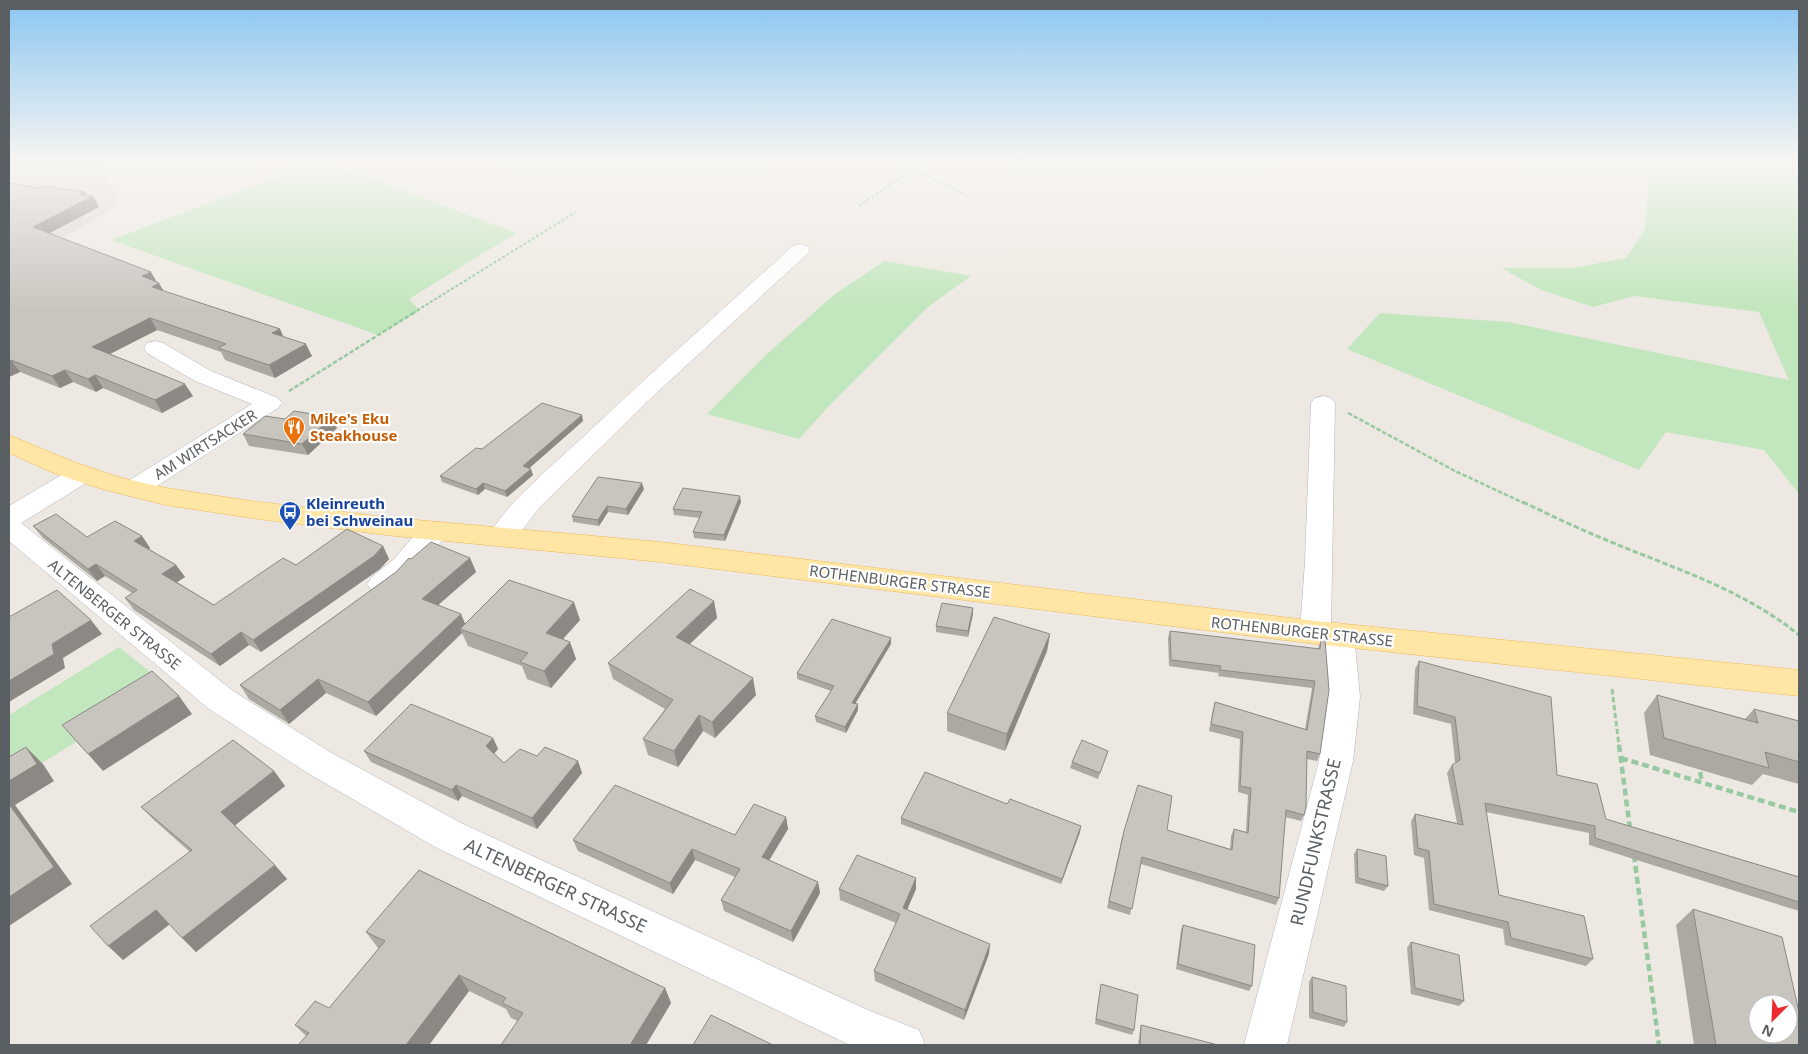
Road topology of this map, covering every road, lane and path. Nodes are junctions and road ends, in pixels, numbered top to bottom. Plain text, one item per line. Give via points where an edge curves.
1 (576, 212) dead end
2 (800, 250) dead end
3 (154, 348) dead end
4 (270, 403) junction
5 (1323, 403) joint
6 (9, 443) edge
7 (82, 474) junction
8 (134, 489) junction
9 (9, 518) edge
10 (9, 527) edge
11 (434, 531) junction
12 (501, 537) junction
13 (360, 600) edge
14 (1327, 634) junction
15 (1799, 635) edge
16 (1608, 661) junction
17 (1799, 683) edge
18 (1621, 758) junction
19 (1700, 772) dead end
20 (1702, 782) junction
21 (1799, 812) edge
22 (1631, 836) edge
23 (1632, 845) edge
24 (904, 1045) edge
25 (1265, 1045) edge
26 (1659, 1045) edge

1 - 4 path
2 - 12 street via 559,474
3 - 4 street, AM WIRTSACKER via 203,376
4 - 8 street, AM WIRTSACKER
5 - 14 street, RUNDFUNKSTRASSE via 1320,561
5 - 15 path via 1335,406 1455,471 1603,539 1715,583 1778,618
6 - 7 main road, ROTHENBURGER STRASSE
7 - 8 main road, ROTHENBURGER STRASSE
7 - 9 street
8 - 11 main road, ROTHENBURGER STRASSE via 229,506
10 - 24 street, ALTENBERGER STRASSE via 233,692 318,762 450,836 862,1029
11 - 12 main road, ROTHENBURGER STRASSE
11 - 13 street via 391,577
12 - 14 main road, ROTHENBURGER STRASSE via 783,566
14 - 16 main road, ROTHENBURGER STRASSE
14 - 25 street, RUNDFUNKSTRASSE via 1344,697 1336,761
16 - 17 main road, ROTHENBURGER STRASSE
16 - 18 path
18 - 20 path
18 - 22 path
19 - 20 path
20 - 21 path
23 - 26 path

